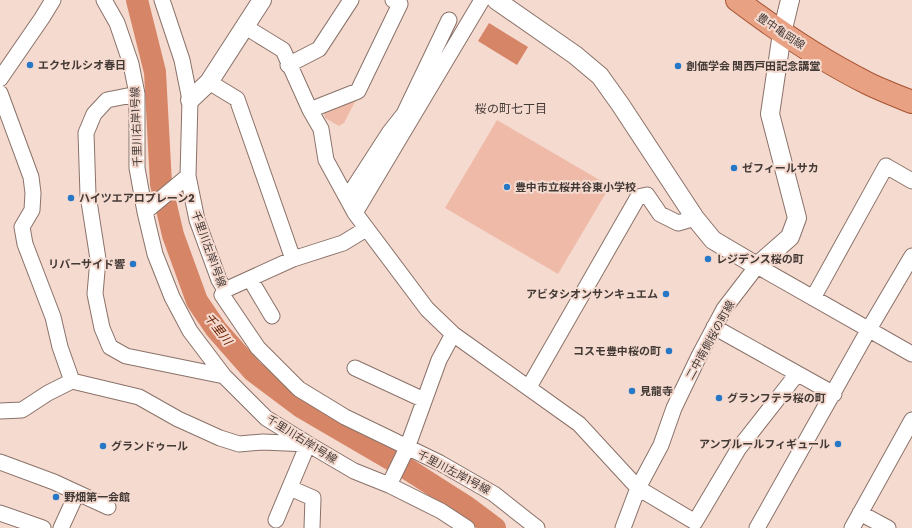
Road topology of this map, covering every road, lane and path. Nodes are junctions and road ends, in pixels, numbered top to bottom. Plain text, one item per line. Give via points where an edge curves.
1 (53, 0) edge
2 (104, 0) edge
3 (162, 0) edge
4 (262, 0) edge
5 (351, 0) edge
6 (393, 0) edge
7 (482, 0) edge
8 (496, 0) edge
9 (737, 0) edge
10 (790, 0) edge
11 (449, 20) dead end
12 (244, 26) junction
13 (782, 33) junction
14 (288, 64) junction
15 (0, 78) edge
16 (209, 82) junction
17 (0, 93) edge
18 (137, 94) junction
19 (190, 100) junction
20 (912, 102) edge
21 (310, 110) junction
22 (188, 176) junction
23 (912, 181) edge
24 (347, 198) junction
25 (145, 212) junction
26 (355, 213) junction
27 (695, 218) junction
28 (366, 229) junction
29 (912, 256) edge
30 (293, 259) junction
31 (757, 266) junction
32 (250, 279) junction
33 (226, 290) junction
34 (813, 298) junction
35 (272, 316) dead end
36 (714, 327) junction
37 (869, 329) junction
38 (453, 334) junction
39 (912, 354) edge
40 (355, 368) dead end
41 (797, 374) junction
42 (224, 376) junction
43 (72, 381) junction
44 (529, 387) junction
45 (834, 394) junction
46 (424, 400) junction
47 (0, 410) edge
48 (910, 426) edge
49 (308, 444) junction
50 (407, 448) junction
51 (0, 462) edge
52 (389, 485) junction
53 (290, 488) junction
54 (638, 488) junction
55 (77, 493) junction
56 (108, 507) dead end
57 (0, 513) edge
58 (860, 513) junction
59 (276, 520) dead end
60 (43, 528) edge
61 (61, 528) edge
62 (312, 528) edge
63 (467, 528) edge
64 (537, 528) edge
65 (623, 528) edge
66 (757, 528) edge
67 (852, 528) edge
68 (888, 528) edge

1 - 15 street
2 - 18 street, 千里川右岸1号線 via 119,30 131,64
3 - 19 street, 千里川左岸1号線 via 182,60
4 - 12 street
5 - 14 street via 319,49
6 - 21 street via 400,4 358,90
7 - 26 street
8 - 27 street via 575,55 600,76
9 - 13 main road, 豊中亀岡線
10 - 13 street
11 - 24 street via 404,114 388,133
12 - 14 street via 282,50
12 - 16 street
13 - 20 main road, 豊中亀岡線 via 868,83
13 - 31 street via 770,114 797,218 790,237
14 - 21 street
16 - 19 street
16 - 30 street via 236,99
17 - 43 street via 31,177 32,210 22,226 25,244 53,317
18 - 25 street, 千里川右岸1号線 via 137,168
18 - 42 street via 107,100 94,114 86,133 88,195 98,260 95,294 102,328 110,347 126,356
19 - 22 street, 千里川左岸1号線
21 - 24 street via 322,128 326,160
22 - 25 street
22 - 33 street, 千里川左岸1号線 via 197,220 219,280
23 - 34 street via 886,166
24 - 26 street
25 - 42 street, 千里川右岸1号線 via 155,254 172,297 190,332
26 - 28 street
27 - 31 street via 713,240
27 - 44 street via 678,223 660,214 647,195 638,197
28 - 30 street via 343,243
28 - 38 street via 427,309
29 - 37 street
30 - 32 street
31 - 34 street
31 - 36 street, 二中南側桜の町線 via 724,309
32 - 33 street
32 - 35 street
33 - 50 street, 千里川左岸1号線 via 222,295 258,348 299,389 345,417
34 - 37 street
36 - 41 street
36 - 54 street, 二中南側桜の町線 via 674,408 662,446
37 - 39 street
37 - 45 street
38 - 44 street
38 - 46 street via 439,360
40 - 46 street
41 - 45 street
41 - 54 street via 739,448 695,522
42 - 49 street, 千里川右岸1号線 via 266,418
43 - 47 street via 22,410
43 - 49 street via 139,397 178,420 239,444
44 - 54 street via 580,424
45 - 66 street
46 - 50 street
48 - 58 street
49 - 52 street, 千里川右岸1号線 via 354,471
49 - 53 street
50 - 52 street
50 - 64 street, 千里川左岸1号線 via 440,463 494,494
51 - 55 street
52 - 63 street, 千里川右岸1号線 via 441,511
53 - 59 street
53 - 62 street via 313,498
54 - 65 street, 二中南側桜の町線
55 - 56 street
55 - 61 street
57 - 60 street
58 - 67 street
58 - 68 street

